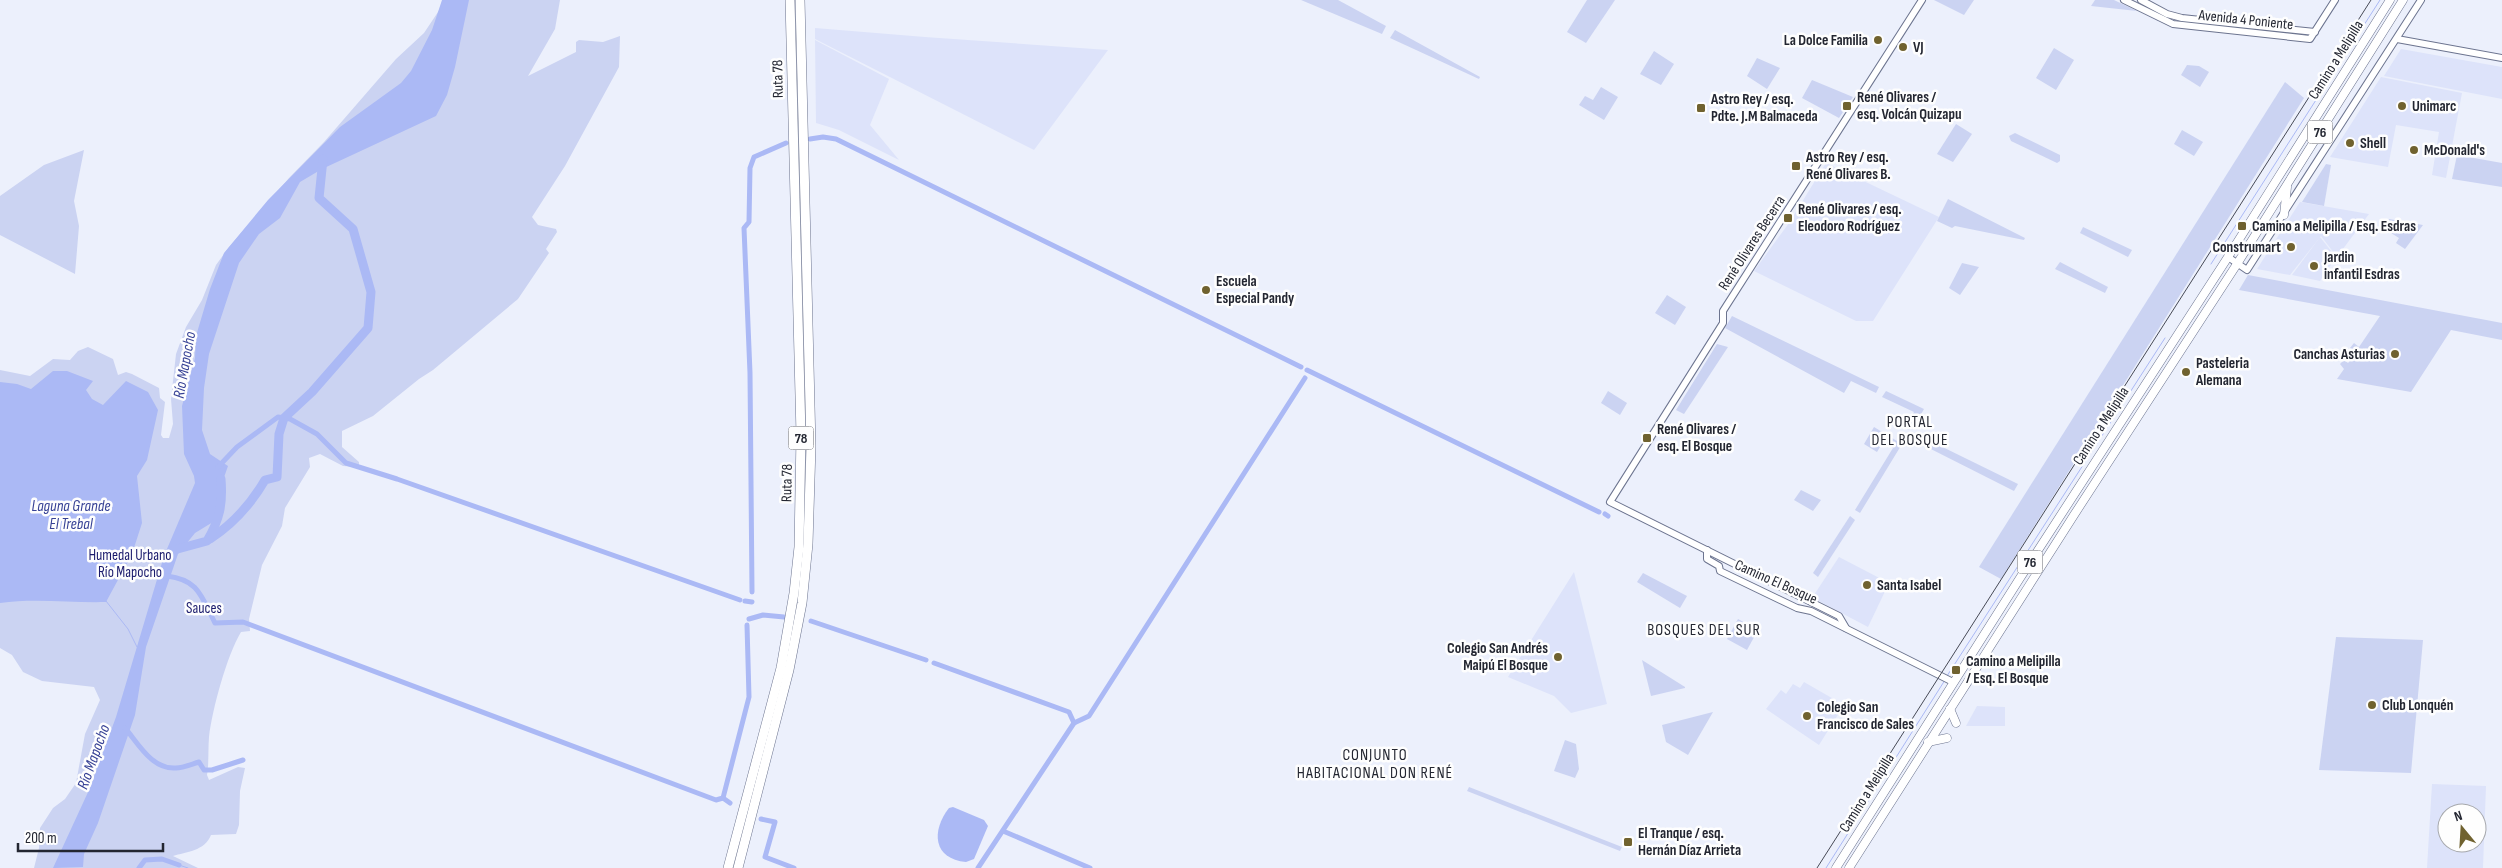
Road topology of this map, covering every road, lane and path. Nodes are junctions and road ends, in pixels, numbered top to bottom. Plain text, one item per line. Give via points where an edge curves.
1 (790, 0) edge
2 (800, 0) edge
3 (1922, 0) edge
4 (2124, 0) edge
5 (2141, 0) edge
6 (2335, 0) edge
7 (2390, 0) edge
8 (2403, 0) edge
9 (2421, 0) edge
10 (2315, 32) junction
11 (2369, 33) junction
12 (2379, 38) junction
13 (2397, 39) junction
14 (2502, 58) edge
15 (2288, 183) junction
16 (2284, 215) junction
17 (2228, 257) junction
18 (2237, 264) junction
19 (1610, 502) joint
20 (1707, 550) junction
21 (1846, 628) junction
22 (1949, 679) junction
23 (1950, 709) junction
24 (1956, 723) dead end
25 (1946, 738) dead end
26 (1928, 742) junction
27 (728, 868) edge
28 (738, 868) edge
29 (1836, 868) edge
30 (1849, 868) edge

1 - 27 highway, Ruta 78 / 78 via 801,435 798,554 781,668
2 - 28 highway, Ruta 78 / 78 via 811,446 808,544 802,603 789,670
3 - 19 street, René Olivares Becerra via 1723,311 1722,323
4 - 10 street, Avenida 4 Poniente via 2173,24 2310,39
5 - 10 street, Avenida 4 Poniente via 2182,18
6 - 10 street
7 - 11 main road, Camino a Melipilla / 76
8 - 12 main road, Camino a Melipilla / 76
9 - 13 street
11 - 12 main road
11 - 17 main road, Camino a Melipilla / 76
12 - 15 main road, Camino a Melipilla / 76
13 - 14 street
13 - 16 street
15 - 16 main road
15 - 18 main road, Camino a Melipilla / 76
16 - 18 street via 2247,270
17 - 18 street
17 - 22 main road, Camino a Melipilla / 76
18 - 23 main road, Camino a Melipilla / 76
19 - 20 street, Camino El Bosque
20 - 21 street, Camino El Bosque via 1839,616
20 - 21 street, Camino El Bosque via 1707,558 1719,566 1720,571
21 - 22 street, Camino El Bosque
22 - 29 main road, Camino a Melipilla / 76
23 - 24 main road
23 - 26 main road, Camino a Melipilla / 76
25 - 26 main road
26 - 30 main road, Camino a Melipilla / 76

